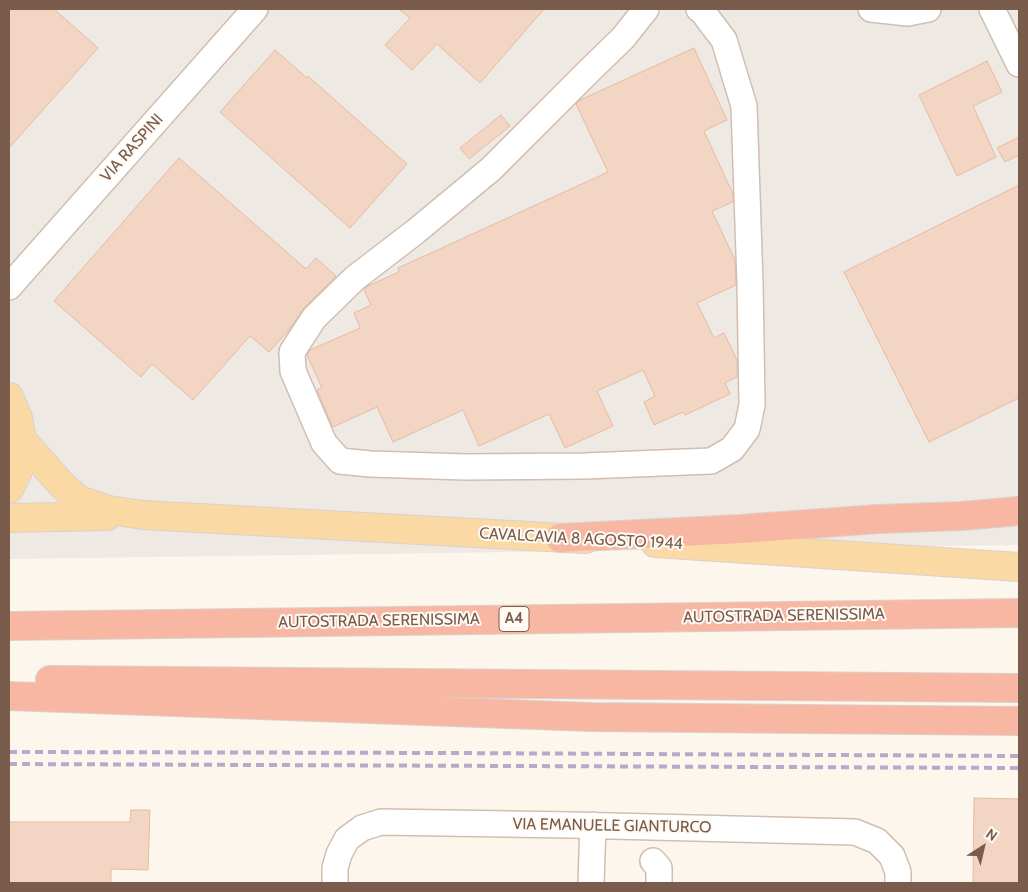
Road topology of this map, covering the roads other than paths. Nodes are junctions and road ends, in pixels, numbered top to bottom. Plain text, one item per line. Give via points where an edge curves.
1 (255, 9) edge
2 (646, 9) edge
3 (699, 9) edge
4 (871, 9) edge
5 (928, 9) edge
6 (992, 9) edge
7 (1019, 64) edge
8 (9, 287) edge
9 (9, 397) edge
10 (22, 440) junction
11 (9, 489) edge
12 (1019, 512) edge
13 (142, 515) junction
14 (9, 518) edge
15 (560, 538) junction
16 (1019, 567) edge
17 (1019, 613) edge
18 (9, 626) edge
19 (9, 679) edge
20 (1019, 688) edge
21 (9, 696) edge
22 (1019, 721) edge
23 (593, 825) junction
24 (335, 883) edge
25 (591, 883) edge
26 (898, 883) edge

1 - 8 street, VIA RASPINI
2 - 3 street via 623,38 491,169 354,278 314,318 292,352 293,371 324,443 340,461 465,467 584,466 711,461 732,449 747,428 752,405 744,106 724,40
4 - 5 street via 908,13
6 - 7 street
9 - 10 main road via 18,418
10 - 11 main road via 18,471
10 - 13 main road, CAVALCAVIA 8 AGOSTO 1944 via 79,500 109,510
12 - 15 highway
13 - 14 main road, CAVALCAVIA 8 AGOSTO 1944
13 - 15 main road, CAVALCAVIA 8 AGOSTO 1944
15 - 16 main road, CAVALCAVIA 8 AGOSTO 1944
17 - 18 highway, AUTOSTRADA SERENISSIMA / A4
19 - 20 highway
21 - 22 highway via 591,717
23 - 24 street, VIA EMANUELE GIANTURCO via 381,822 362,828 347,839 335,868
23 - 25 street
23 - 26 street, VIA EMANUELE GIANTURCO via 855,832 877,842 892,856

